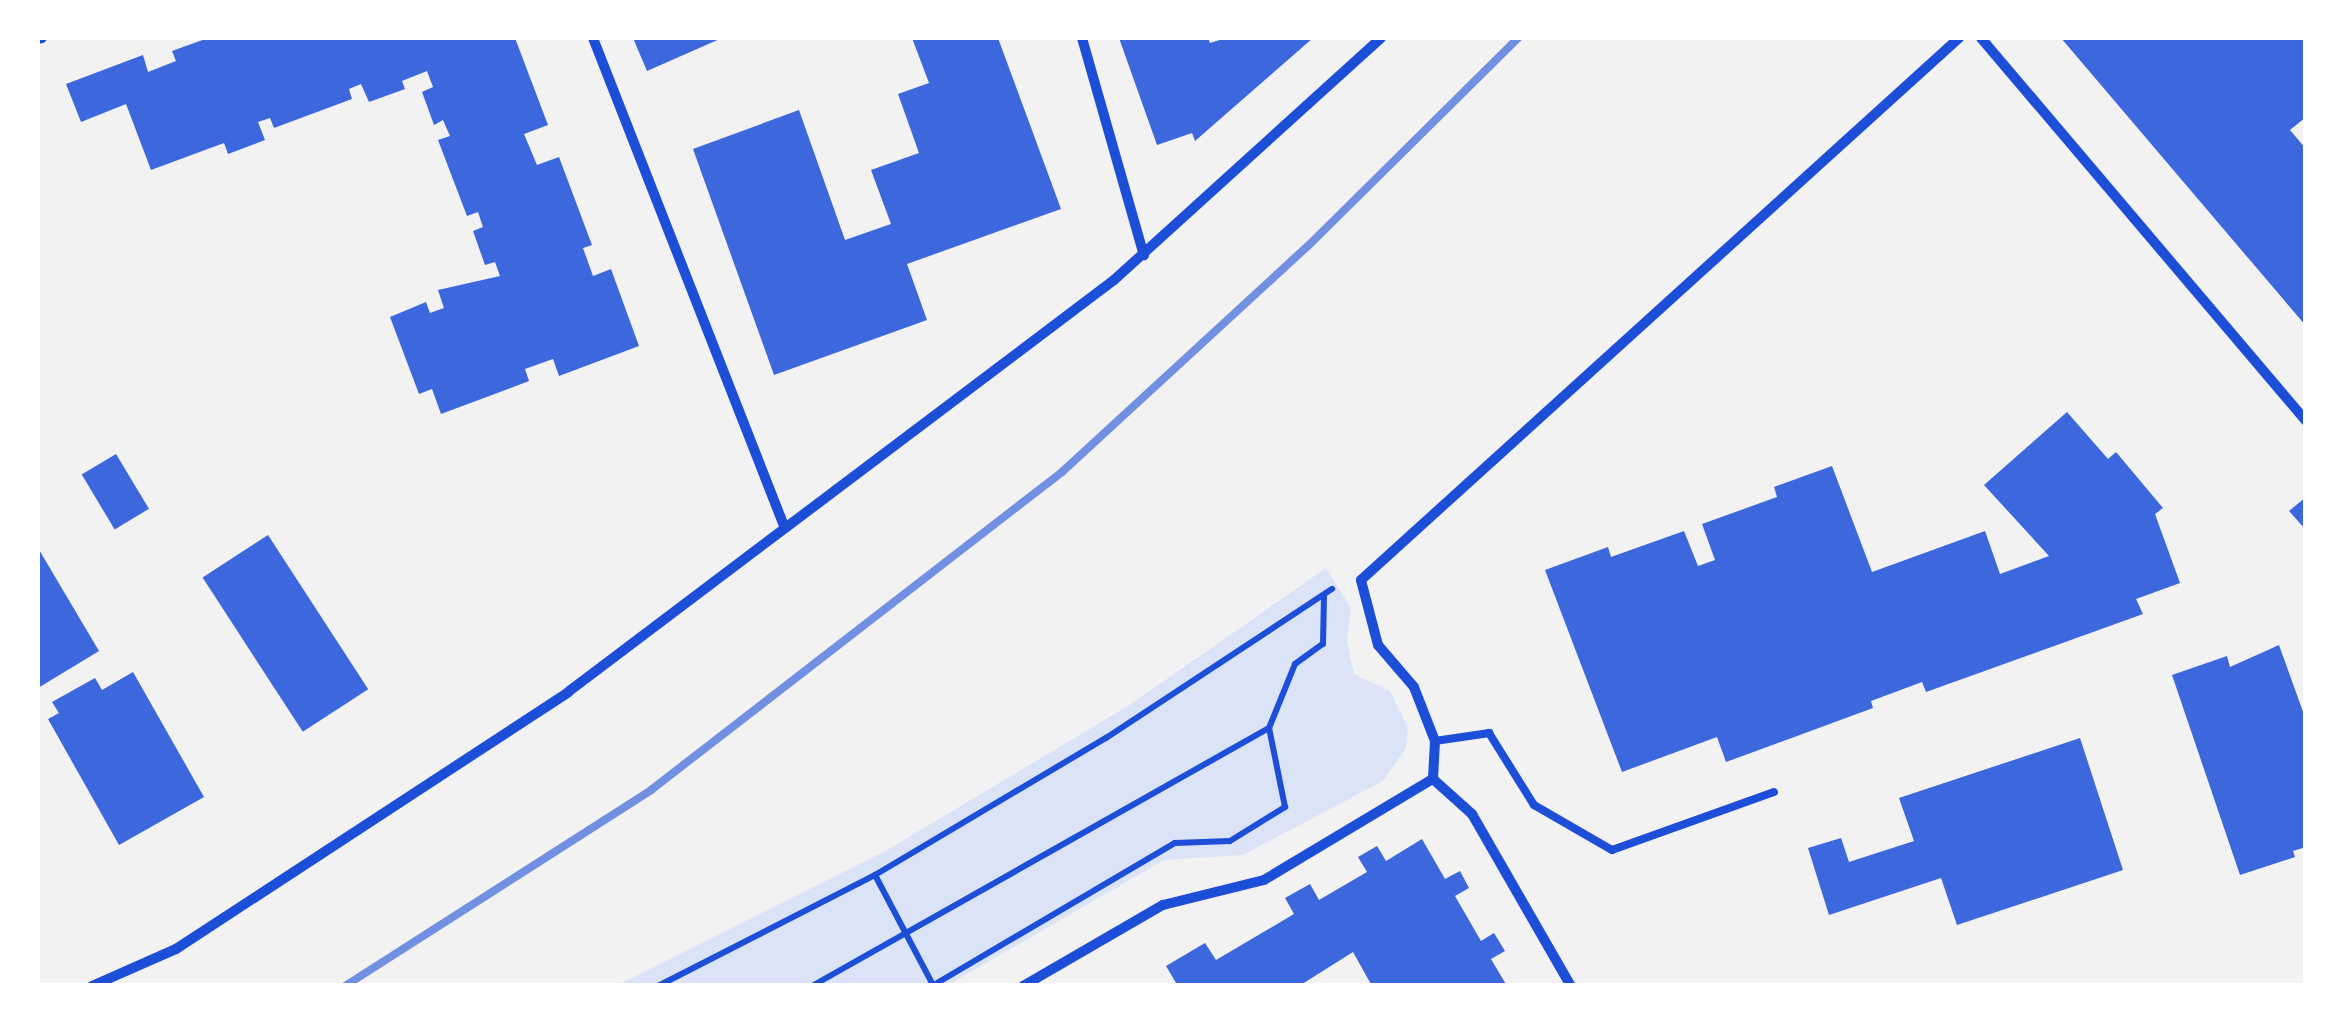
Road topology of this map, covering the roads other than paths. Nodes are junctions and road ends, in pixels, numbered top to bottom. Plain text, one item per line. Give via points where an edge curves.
1 (594, 38) edge
2 (1082, 38) edge
3 (1381, 38) edge
4 (1959, 38) edge
5 (1982, 38) edge
6 (1144, 255) junction
7 (2306, 421) edge
8 (784, 526) junction
9 (1436, 740) junction
10 (1433, 779) junction
11 (1774, 792) dead end
12 (92, 986) edge
13 (1024, 986) edge
14 (1571, 986) edge

1 - 8 street
2 - 6 street
3 - 6 street
4 - 9 street via 1362,580 1378,646 1414,687
5 - 7 street
6 - 8 street
8 - 12 street via 568,692 176,949
9 - 10 street
9 - 11 lane via 1489,733 1534,805 1612,850
10 - 13 street via 1264,880 1163,905
10 - 14 street via 1472,814

